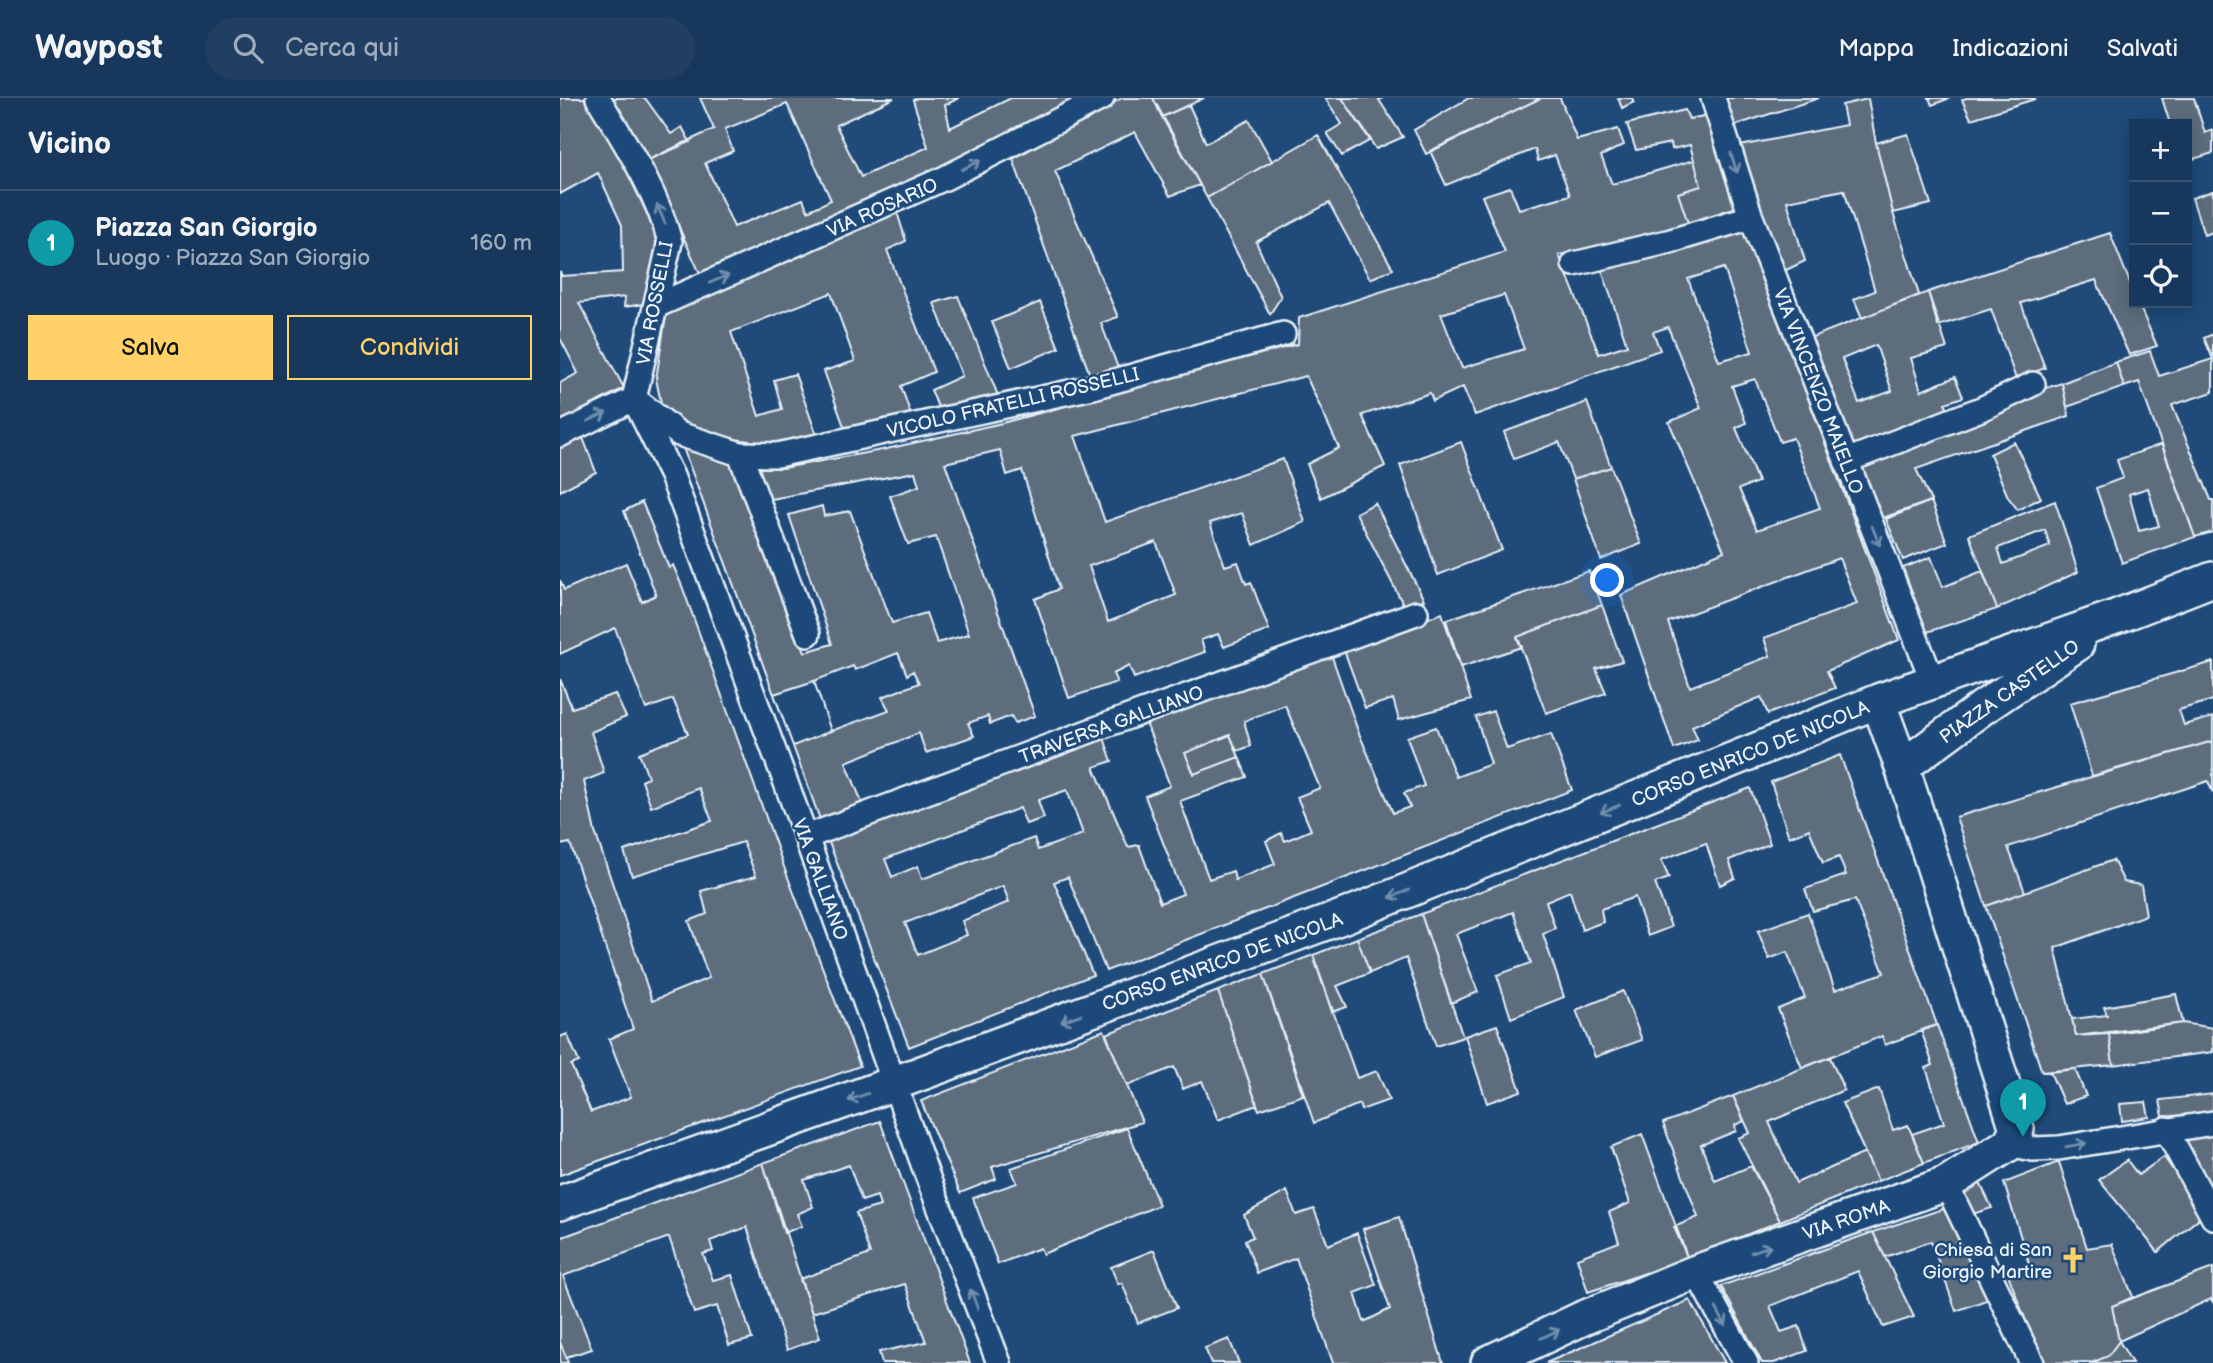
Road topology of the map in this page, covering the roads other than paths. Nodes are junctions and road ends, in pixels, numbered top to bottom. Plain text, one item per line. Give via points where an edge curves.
1 (598, 98) edge
2 (1102, 98) edge
3 (1713, 98) edge
4 (1751, 217) junction
5 (1574, 264) dead end
6 (656, 306) junction
7 (1283, 334) dead end
8 (2033, 384) dead end
9 (634, 399) junction
10 (560, 435) edge
11 (740, 453) junction
12 (1846, 461) junction
13 (2213, 579) edge
14 (1416, 613) dead end
15 (2118, 616) junction
16 (808, 634) dead end
17 (1967, 671) junction
18 (1933, 682) junction
19 (1878, 701) junction
20 (1982, 708) junction
21 (1902, 767) junction
22 (807, 837) junction
23 (895, 1083) junction
24 (2213, 1123) edge
25 (2166, 1129) junction
26 (2009, 1144) junction
27 (1945, 1184) junction
28 (560, 1203) edge
29 (2213, 1217) edge
30 (1696, 1272) junction
31 (999, 1363) edge
32 (1488, 1363) edge
33 (1746, 1363) edge
34 (2032, 1363) edge

6 -> 1 street, VIA ROSSELLI via 670,242 664,217
6 -> 2 street, VIA ROSARIO via 946,178
3 -> 4 street, VIA VINCENZO MAIELLO
4 - 5 street
4 - 12 street, VIA VINCENZO MAIELLO
6 - 9 street, VIA ROSSELLI
7 - 11 street, VICOLO FRATELLI ROSSELLI via 1093,387 777,455
8 - 12 street
10 -> 9 street
9 - 11 street, VICOLO FRATELLI ROSSELLI via 679,434
9 - 22 street, VIA GALLIANO via 672,475
11 - 16 street
12 -> 18 street, VIA VINCENZO MAIELLO
13 - 15 street, PIAZZA CASTELLO
14 - 22 street, TRAVERSA GALLIANO
15 - 17 street, PIAZZA CASTELLO
15 - 20 street, PIAZZA CASTELLO
17 - 18 street, PIAZZA CASTELLO
17 - 20 street via 1977,681
18 - 19 street, PIAZZA CASTELLO
19 - 21 street
19 -> 23 street, CORSO ENRICO DE NICOLA via 1347,915
20 - 21 street, PIAZZA CASTELLO
21 - 26 street via 2017,1129
22 - 23 street, VIA GALLIANO
23 -> 28 street, CORSO ENRICO DE NICOLA
31 -> 23 street, VIA GALLIANO
24 - 25 street
26 -> 25 street via 2059,1148
25 - 29 street
26 - 27 street, VIA ROMA
30 -> 27 street, VIA ROMA
27 - 34 street
32 -> 30 street, VIA ROMA
30 -> 33 street

